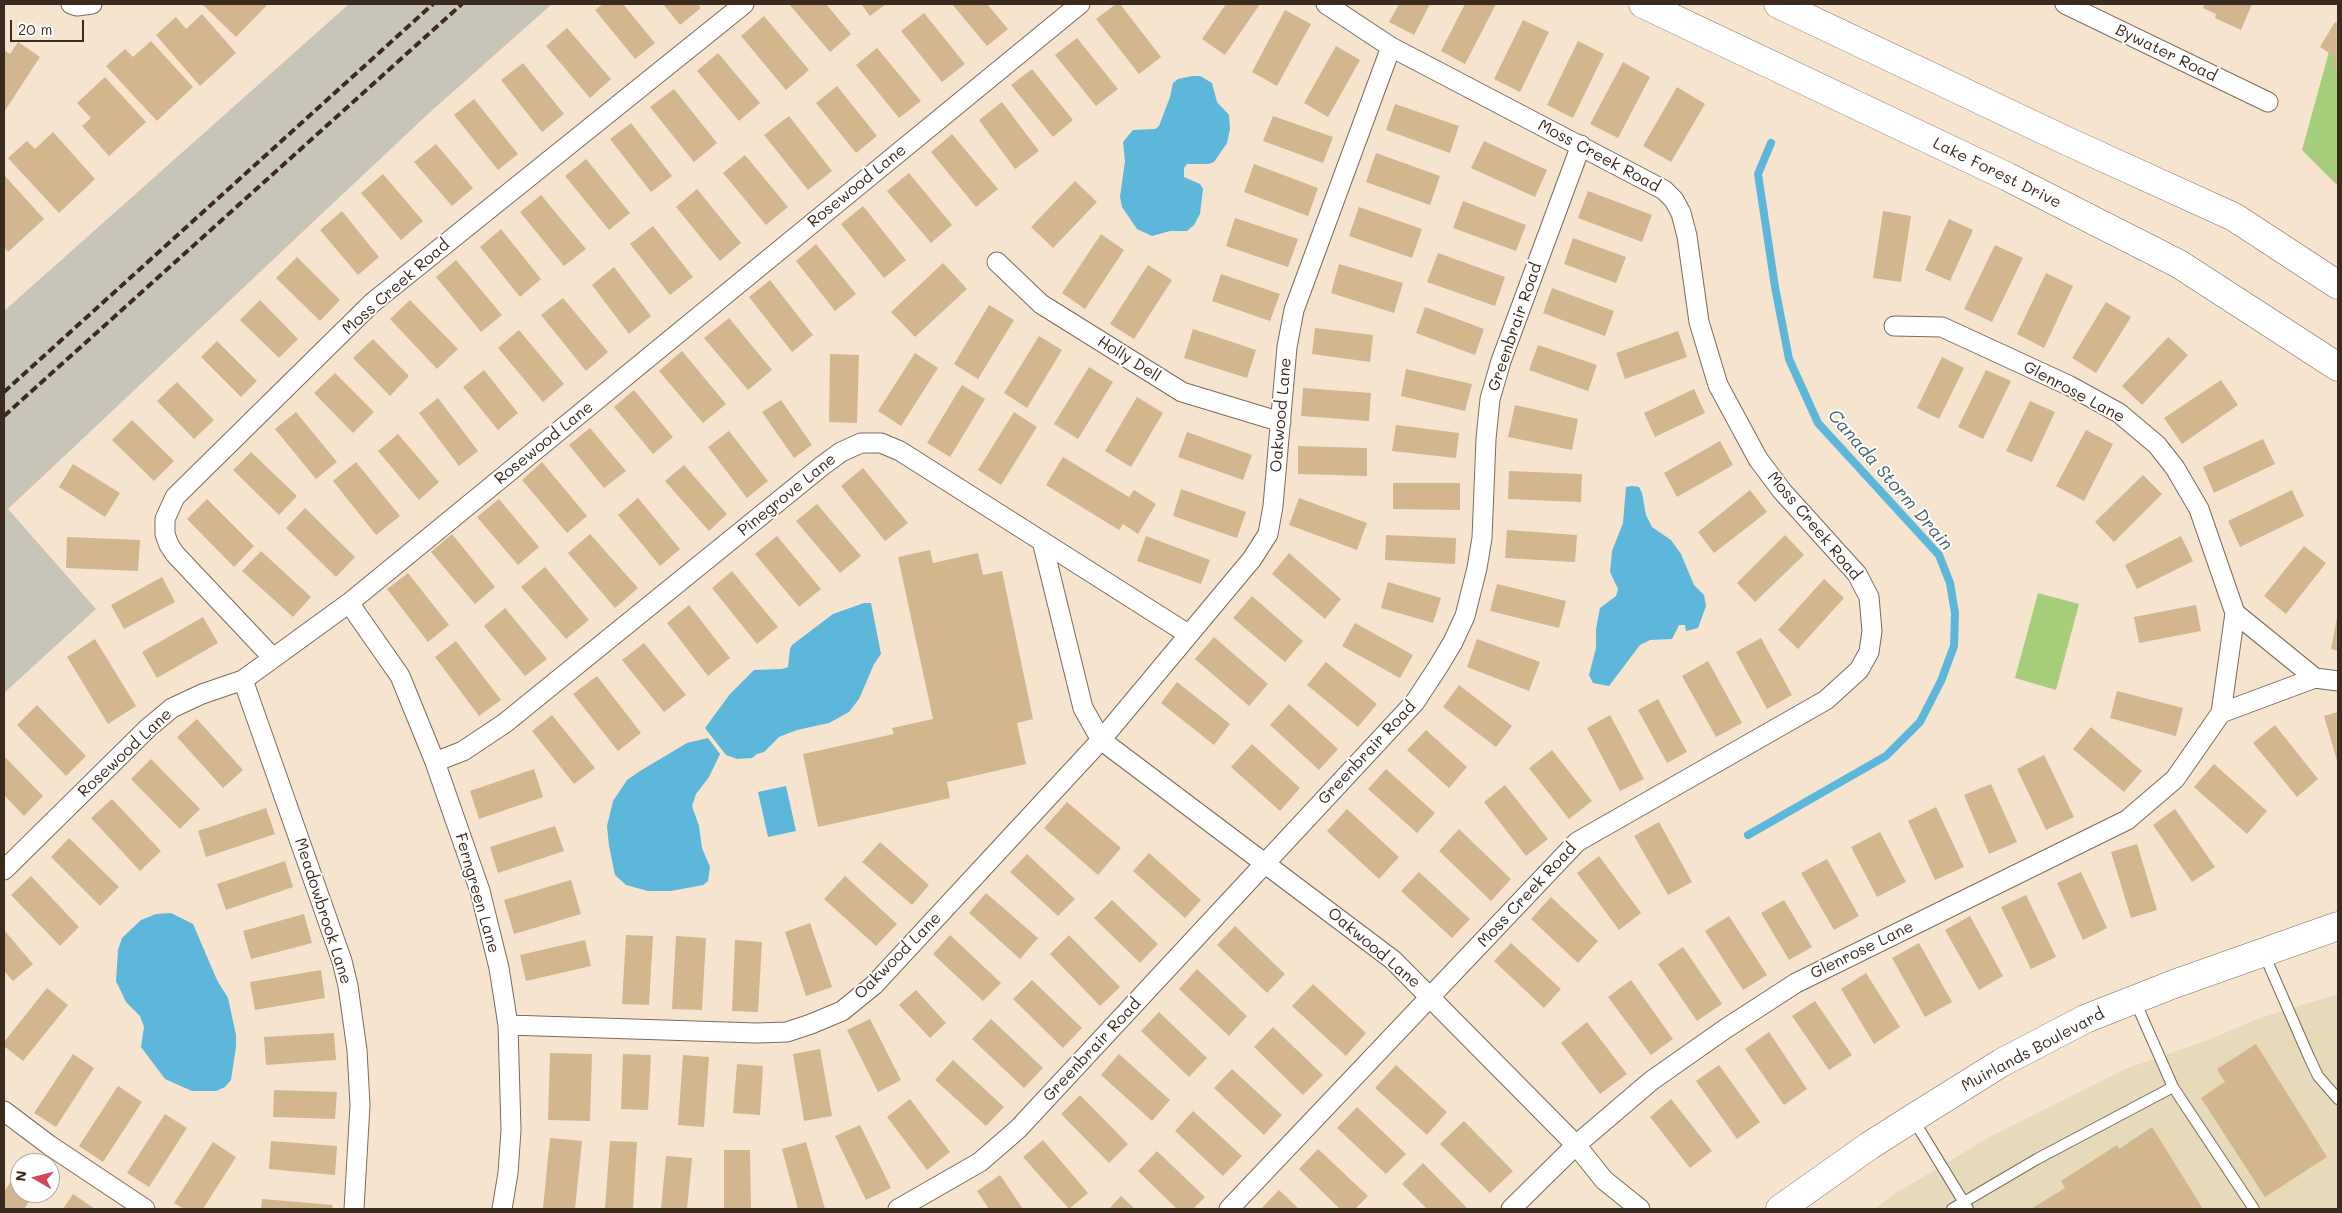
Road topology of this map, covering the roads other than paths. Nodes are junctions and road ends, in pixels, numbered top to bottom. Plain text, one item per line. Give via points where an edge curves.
1 (744, 4) edge
2 (1080, 4) edge
3 (1326, 4) edge
4 (1643, 4) edge
5 (1778, 4) edge
6 (2065, 4) edge
7 (1391, 47) junction
8 (2268, 102) dead end
9 (1581, 145) junction
10 (997, 262) dead end
11 (2338, 285) edge
12 (1894, 326) dead end
13 (2338, 367) edge
14 (1281, 422) junction
15 (1042, 541) junction
16 (349, 603) junction
17 (2235, 613) junction
18 (1188, 634) junction
19 (272, 658) junction
20 (2315, 678) junction
21 (243, 680) junction
22 (2338, 681) edge
23 (2221, 713) junction
24 (1101, 740) junction
25 (435, 762) junction
26 (1265, 864) junction
27 (4, 870) edge
28 (2338, 926) edge
29 (2264, 953) junction
30 (1432, 997) junction
31 (2134, 999) junction
32 (508, 1025) junction
33 (2173, 1087) junction
34 (2338, 1099) edge
35 (4, 1111) edge
36 (1912, 1118) junction
37 (1576, 1145) junction
38 (1966, 1205) edge
39 (145, 1209) edge
40 (354, 1209) edge
41 (502, 1209) edge
42 (898, 1209) edge
43 (1230, 1209) edge
44 (1511, 1209) edge
45 (1640, 1209) edge
46 (1780, 1209) edge
47 (1952, 1209) edge
48 (2254, 1209) edge

1 - 19 street, Moss Creek Road via 372,303 175,496 165,519 166,534 174,554
2 - 16 street, Rosewood Lane
3 - 7 street, Moss Creek Road
4 - 13 main road, Lake Forest Drive via 2008,177 2179,264
5 - 11 main road via 2234,217
6 - 8 street, Bywater Road
7 - 9 street, Moss Creek Road
7 - 14 street, Oakwood Lane via 1294,310
9 - 26 street, Greenbrair Road via 1532,272 1490,398 1482,538 1465,616 1453,642 1415,702
9 - 30 street, Moss Creek Road via 1664,190 1674,200 1687,236 1699,322 1718,385 1758,459 1782,491 1857,574 1869,598 1872,632 1869,652 1859,670 1826,700 1577,842
10 - 14 street, Holly Dell via 1041,304 1182,392
12 - 17 street, Glenrose Lane via 1942,327 2070,386 2119,413 2157,445 2199,508
14 - 18 street, Oakwood Lane via 1268,534 1261,547
15 - 18 street, Pinegrove Lane
15 - 24 street via 1083,708
15 - 25 street, Pinegrove Lane via 900,451 881,443 861,443 840,452 822,466 505,723 463,751
16 - 19 street, Rosewood Lane
16 - 25 street, Ferngreen Lane via 400,676
17 - 20 street
17 - 23 street, Glenrose Lane
18 - 24 street, Oakwood Lane
19 - 21 street, Rosewood Lane
20 - 22 street
20 - 23 street
21 - 27 street, Rosewood Lane via 172,708
21 - 40 street, Meadowbrook Lane via 348,986 358,1050 360,1105
23 - 37 street, Glenrose Lane via 2175,779 2127,820 1796,983 1651,1082
24 - 26 street, Oakwood Lane
24 - 32 street, Oakwood Lane via 874,985 842,1011 787,1032
25 - 32 street, Ferngreen Lane via 480,891 499,968
26 - 30 street, Oakwood Lane via 1393,960
26 - 42 street, Greenbrair Road via 1018,1128 980,1162
28 - 29 main road, Muirlands Boulevard
29 - 31 main road, Muirlands Boulevard
29 - 34 lane via 2304,1049 2318,1076
30 - 37 street, Oakwood Lane
30 - 43 street, Moss Creek Road
31 - 33 lane
31 - 36 main road, Muirlands Boulevard via 2085,1019 2010,1059
32 - 41 street, Ferngreen Lane via 511,1130
33 - 38 lane via 2037,1158
33 - 48 lane
35 - 39 street
36 - 38 lane
36 - 46 main road, Muirlands Boulevard
37 - 44 street, Glenrose Lane
37 - 45 street, Oakwood Lane via 1604,1180
38 - 47 lane

